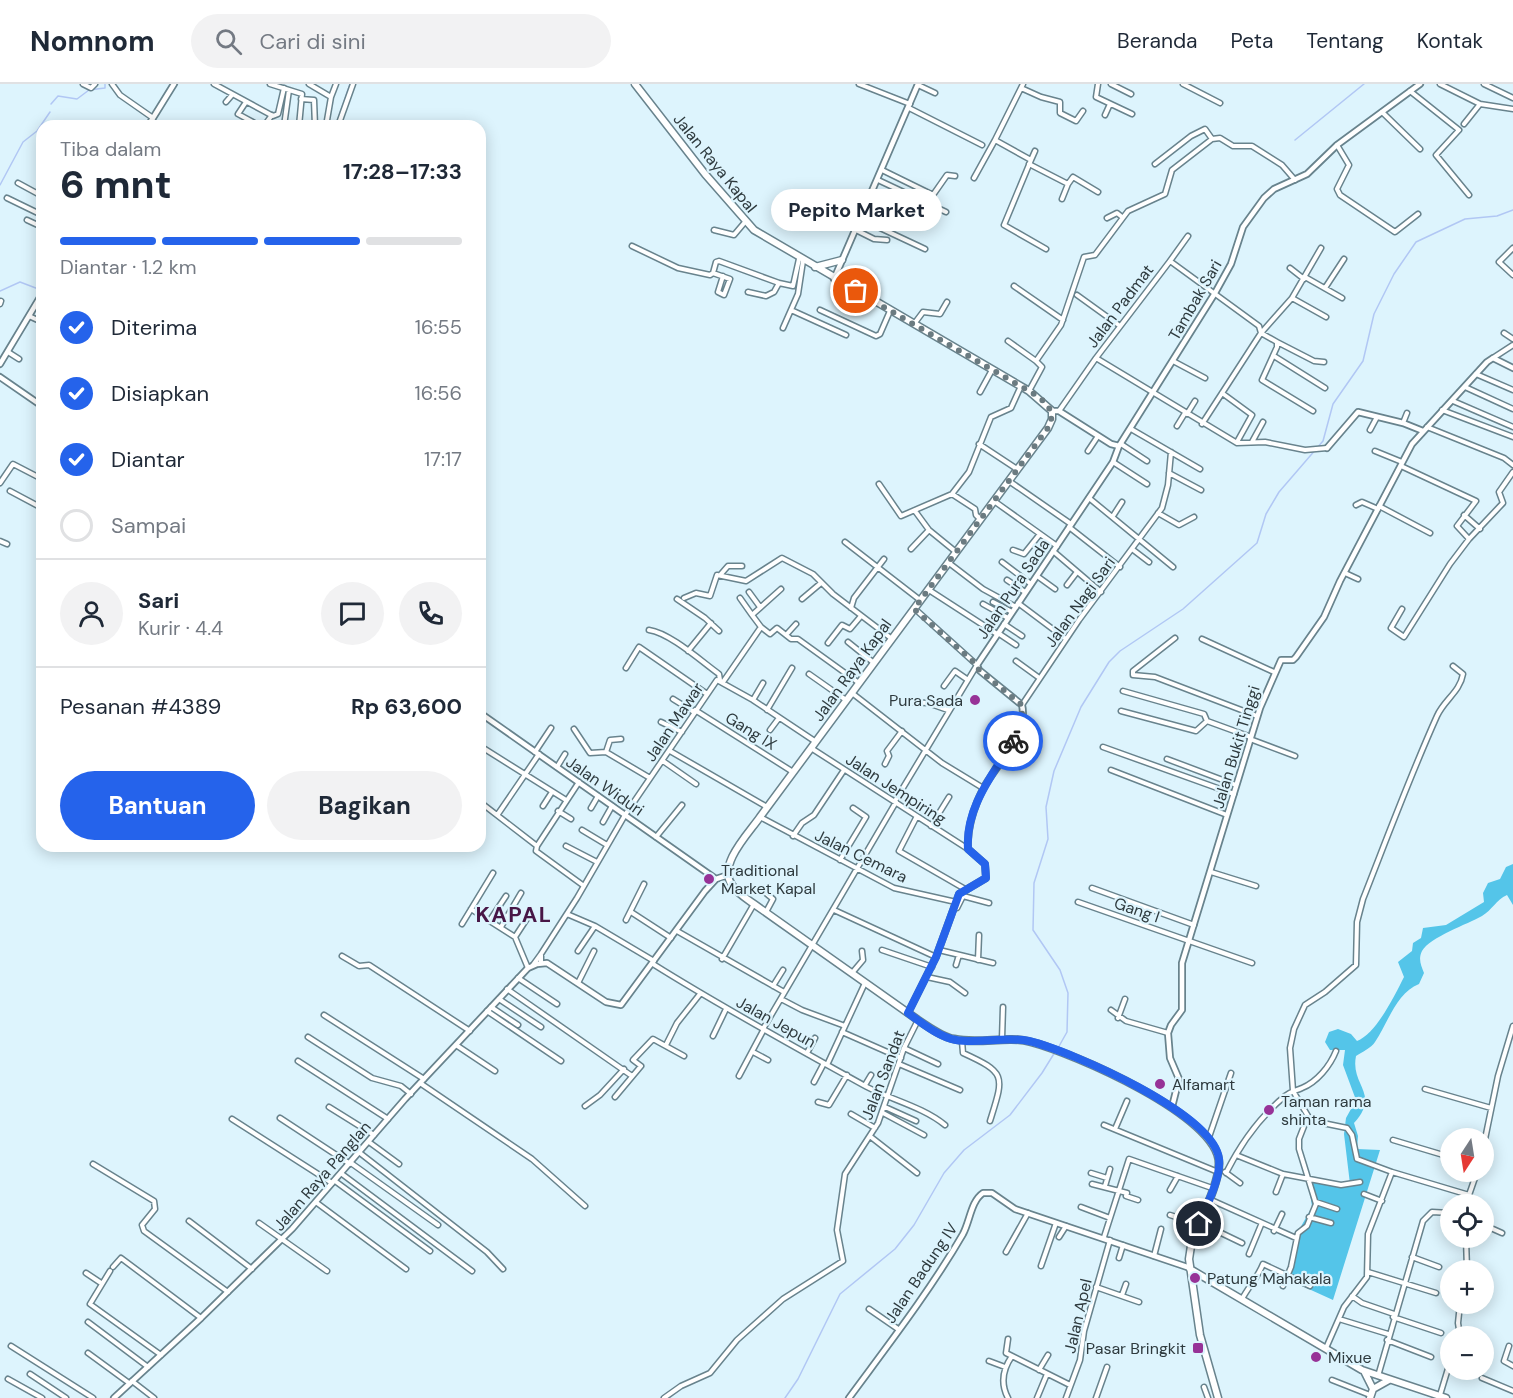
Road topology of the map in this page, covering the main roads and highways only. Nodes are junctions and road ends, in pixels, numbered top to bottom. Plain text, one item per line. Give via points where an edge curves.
1 (635, 84) edge
2 (842, 260) road end
3 (814, 267) junction
4 (1190, 1268) junction
5 (1209, 1282) junction
6 (1192, 1287) junction
7 (1364, 1371) junction
8 (1390, 1380) junction
9 (1371, 1394) edge
10 (1443, 1397) edge
11 (1218, 1398) edge

1 - 3 highway, Jalan Raya Kapal via 745,222
2 - 3 highway
3 - 4 highway, Jalan Raya Kapal via 1025,389 1055,411 1048,428 767,807 732,858 728,875 734,887 754,904 945,1036 962,1041 1022,1040 1077,1058 1172,1107 1209,1137 1218,1155 1218,1171 1191,1248
4 - 5 highway
4 - 6 highway
5 - 6 highway via 1199,1281
5 - 7 highway
6 - 11 highway via 1203,1348
7 - 8 highway
7 - 9 highway
8 - 9 highway
8 - 10 highway

